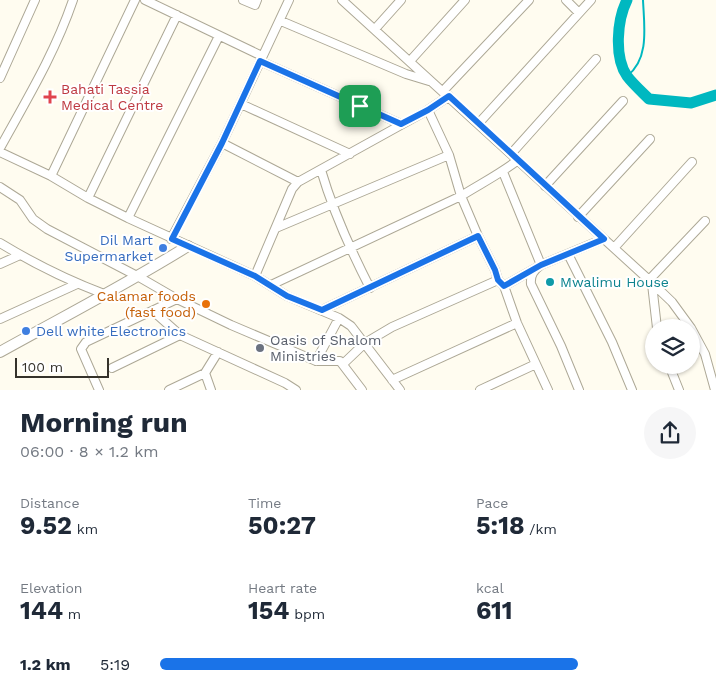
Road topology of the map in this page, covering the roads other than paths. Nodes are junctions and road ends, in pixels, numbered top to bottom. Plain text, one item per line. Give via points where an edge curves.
1 (35, 0) edge
2 (73, 0) edge
3 (135, 0) edge
4 (145, 0) edge
5 (244, 0) edge
6 (257, 0) edge
7 (289, 0) edge
8 (401, 0) edge
9 (465, 0) edge
10 (529, 0) edge
11 (566, 0) edge
12 (591, 0) edge
13 (344, 1) edge
14 (579, 13) junction
15 (177, 15) junction
16 (281, 21) junction
17 (374, 29) junction
18 (219, 36) junction
19 (0, 52) edge
20 (9, 56) junction
21 (261, 59) junction
22 (596, 59) dead end
23 (410, 61) junction
24 (0, 78) edge
25 (431, 81) junction
26 (446, 94) junction
27 (623, 101) dead end
28 (241, 104) junction
29 (428, 110) junction
30 (401, 124) junction
31 (478, 124) junction
32 (650, 139) dead end
33 (222, 143) junction
34 (0, 148) edge
35 (0, 152) edge
36 (350, 154) junction
37 (511, 154) junction
38 (448, 155) junction
39 (518, 160) junction
40 (692, 162) dead end
41 (320, 170) junction
42 (503, 172) junction
43 (51, 176) junction
44 (298, 182) junction
45 (545, 186) junction
46 (0, 187) edge
47 (461, 196) junction
48 (88, 198) junction
49 (331, 204) junction
50 (578, 216) junction
51 (128, 218) junction
52 (705, 221) dead end
53 (276, 228) junction
54 (478, 236) junction
55 (172, 239) junction
56 (604, 239) junction
57 (0, 243) edge
58 (188, 246) junction
59 (350, 248) junction
60 (614, 248) junction
61 (568, 254) junction
62 (20, 255) junction
63 (0, 264) edge
64 (541, 265) junction
65 (255, 276) junction
66 (139, 277) junction
67 (650, 282) junction
68 (501, 283) junction
69 (77, 284) junction
70 (271, 285) junction
71 (370, 288) junction
72 (104, 294) junction
73 (177, 300) junction
74 (322, 310) junction
75 (153, 311) junction
76 (340, 318) junction
77 (0, 319) edge
78 (656, 319) edge
79 (684, 319) edge
80 (517, 323) junction
81 (180, 335) junction
82 (365, 343) junction
83 (700, 345) edge
84 (0, 352) edge
85 (218, 352) junction
86 (316, 361) junction
87 (343, 364) junction
88 (536, 364) junction
89 (112, 368) dead end
90 (205, 374) junction
91 (673, 374) edge
92 (392, 380) junction
93 (290, 388) edge
94 (99, 390) edge
95 (169, 390) edge
96 (212, 390) edge
97 (362, 390) edge
98 (400, 390) edge
99 (480, 390) edge
100 (548, 390) edge
101 (579, 390) edge
102 (632, 390) edge
103 (679, 390) edge
104 (715, 390) edge

1 - 20 street
2 - 34 street via 48,63
3 - 43 street
4 - 15 street
5 - 6 street via 255,5
7 - 16 street
8 - 17 street
9 - 23 street
10 - 26 street
11 - 14 street
12 - 14 street
13 - 17 street
14 - 31 street
15 - 18 street
15 - 48 street
16 - 21 street
16 - 25 street via 406,74
17 - 23 street
18 - 21 street
18 - 51 street
19 - 20 street
20 - 24 street
21 - 28 street
21 - 30 street
22 - 37 street
23 - 25 street
25 - 26 street
26 - 29 street
26 - 31 street
27 - 45 street
28 - 33 street
28 - 36 street
29 - 30 street
29 - 38 street
30 - 36 street
31 - 37 street
32 - 50 street
33 - 44 street
33 - 55 street
35 - 43 street
36 - 41 street
37 - 39 street
38 - 47 street
38 - 49 street
39 - 42 street
39 - 45 street
40 - 60 street
41 - 44 street
41 - 49 street
42 - 47 street
42 - 64 street
43 - 48 street
44 - 53 street
45 - 50 street
46 - 66 street via 20,200 33,219 47,229
47 - 54 street
47 - 59 street
48 - 51 street
49 - 53 street
49 - 59 street
50 - 56 street
51 - 55 street
52 - 67 street
53 - 65 street
54 - 68 street
54 - 71 street
55 - 58 street
56 - 60 street
56 - 61 street
57 - 62 street
58 - 65 street
58 - 66 street
59 - 70 street
59 - 71 street
60 - 67 street
61 - 64 street
61 - 102 street
62 - 63 street
62 - 69 street
64 - 68 street
64 - 101 street via 533,272 531,284 562,346
65 - 70 street
66 - 72 street
66 - 73 street
67 - 78 street
67 - 79 street
68 - 80 street
68 - 82 street via 392,328
69 - 72 street
69 - 77 street
70 - 74 street via 287,296
71 - 74 street
72 - 84 street
73 - 75 street
73 - 86 street
74 - 76 street
75 - 81 street
75 - 94 street via 82,346
76 - 82 street
76 - 86 street
80 - 88 street
80 - 92 street
81 - 85 street
81 - 89 street
82 - 87 street
82 - 92 street
83 - 104 street
85 - 90 street
85 - 93 street via 285,382
86 - 87 street
87 - 97 street
88 - 99 street
88 - 100 street
90 - 95 street
90 - 96 street
91 - 103 street
92 - 98 street

